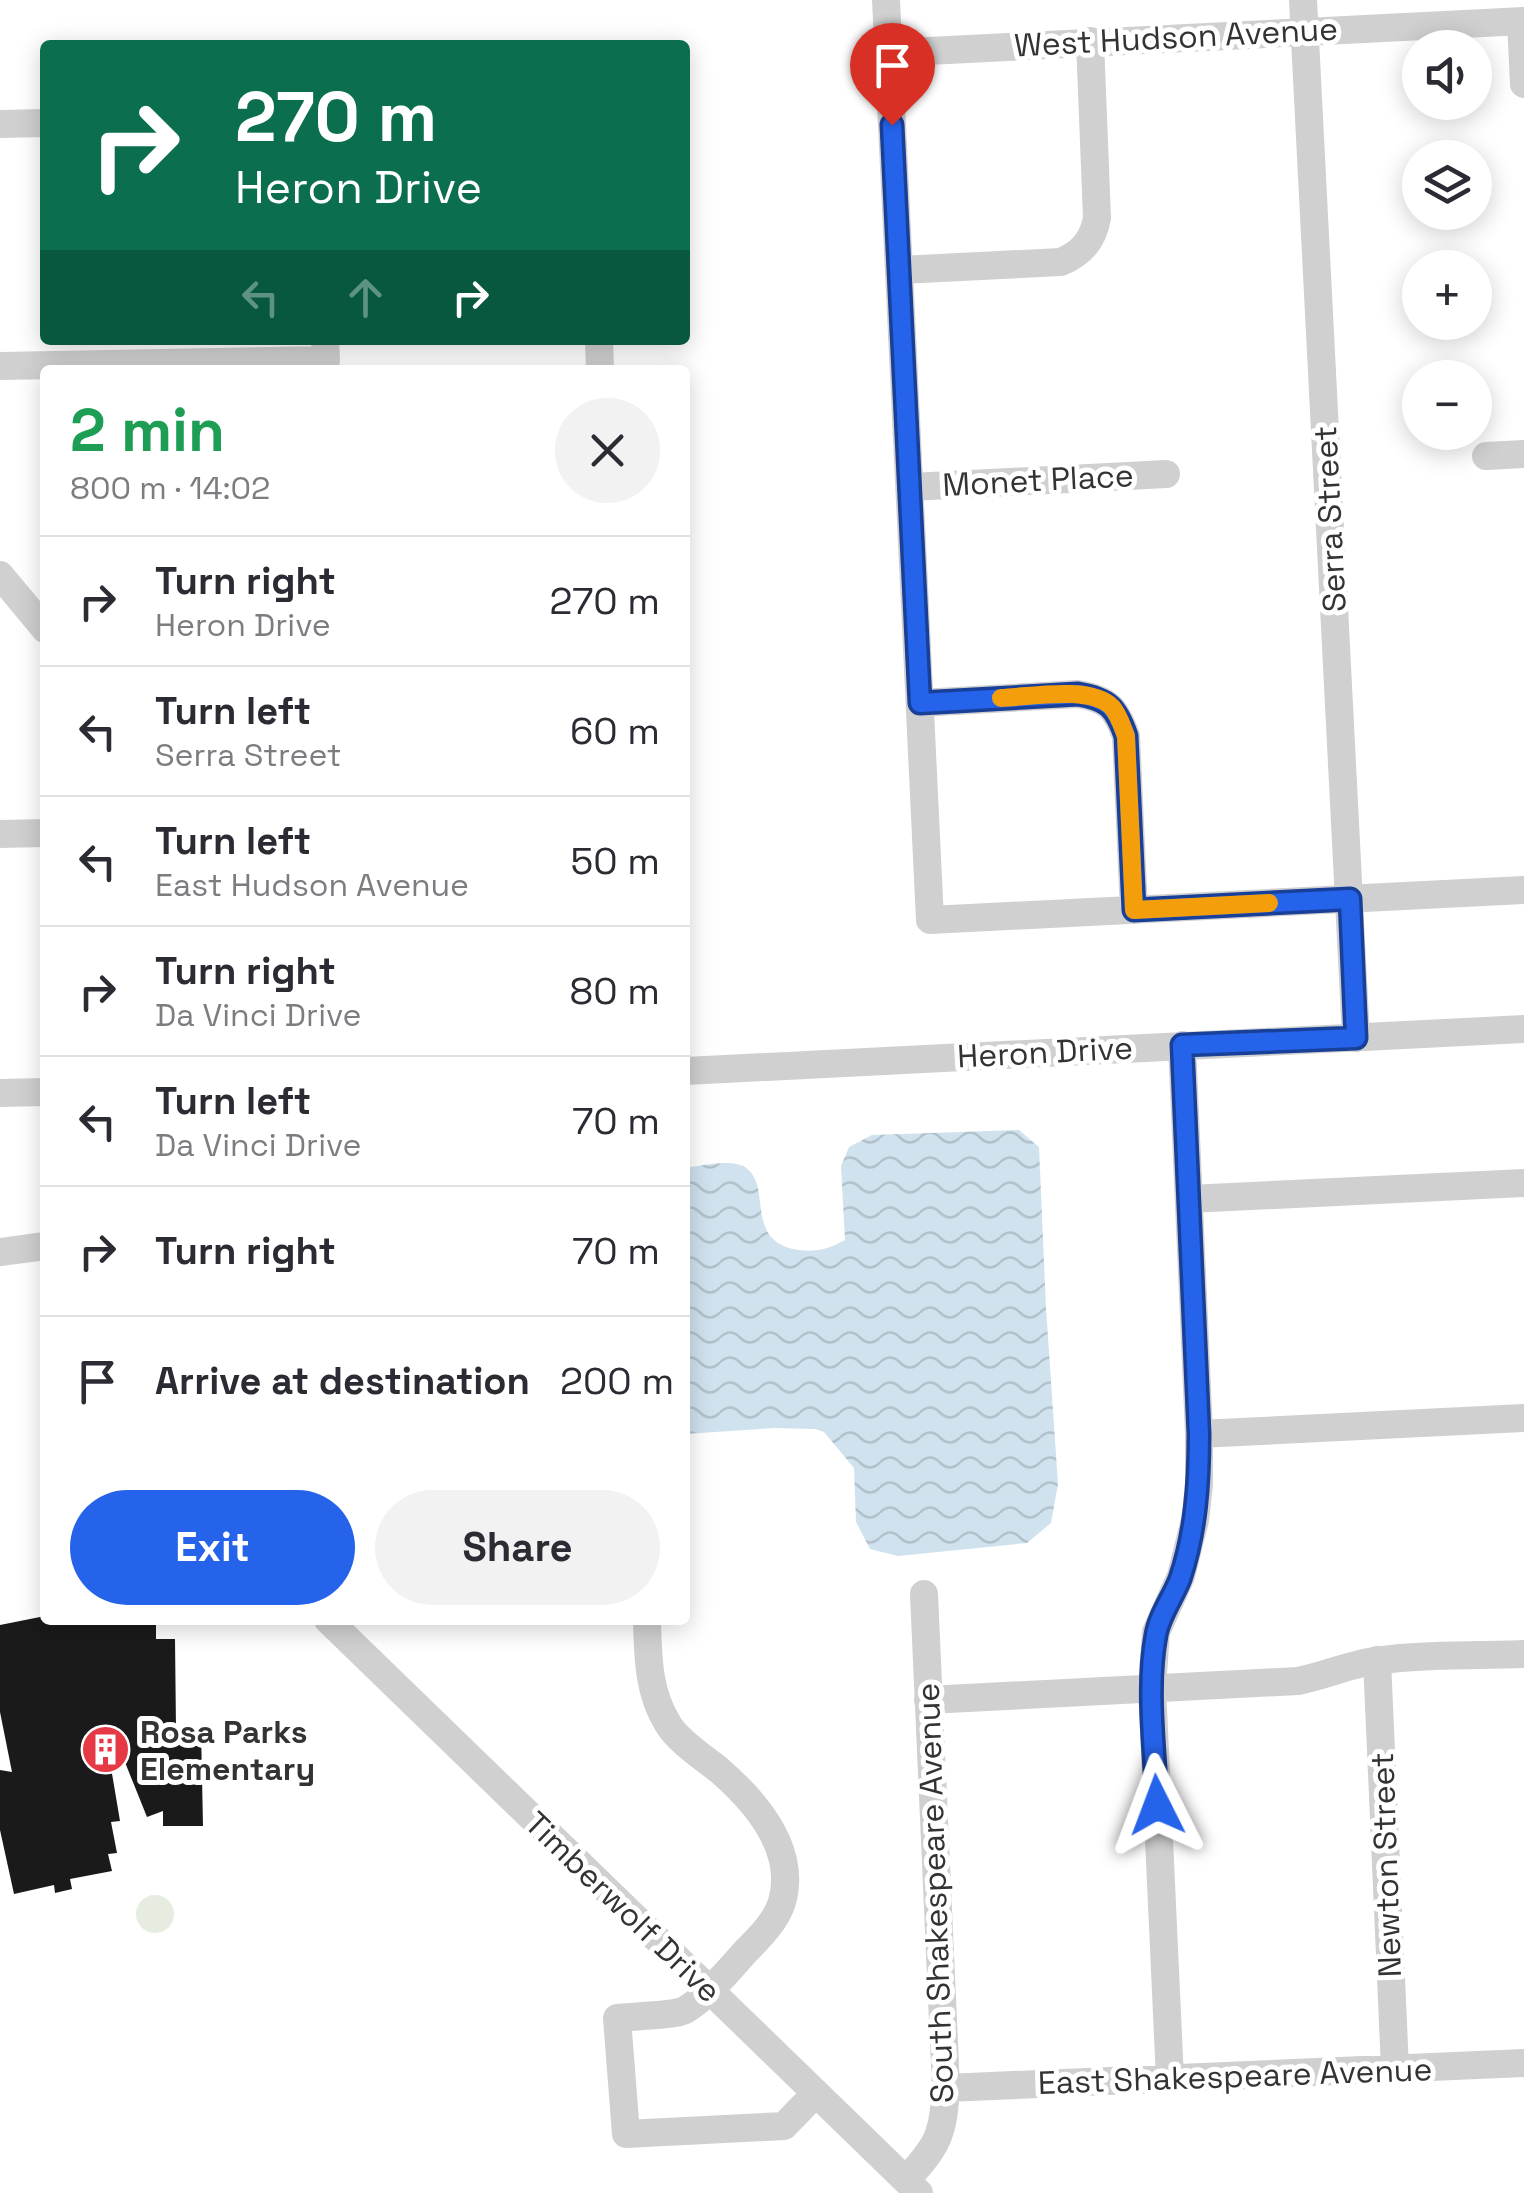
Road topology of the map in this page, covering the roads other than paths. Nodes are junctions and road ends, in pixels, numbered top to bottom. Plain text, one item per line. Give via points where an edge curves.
1 (886, 0) edge
2 (1303, 0) edge
3 (1522, 21) edge
4 (1304, 30) junction
5 (1090, 41) junction
6 (888, 53) junction
7 (1524, 84) edge
8 (40, 123) edge
9 (0, 124) edge
10 (900, 270) junction
11 (325, 350) edge
12 (0, 366) edge
13 (1524, 454) edge
14 (1486, 456) dead end
15 (1166, 474) dead end
16 (911, 486) junction
17 (0, 575) edge
18 (40, 623) edge
19 (920, 703) junction
20 (40, 833) edge
21 (0, 834) edge
22 (1524, 890) edge
23 (1350, 899) junction
24 (1134, 910) junction
25 (1524, 1029) edge
26 (1356, 1038) junction
27 (1182, 1045) junction
28 (690, 1071) edge
29 (40, 1092) edge
30 (0, 1093) edge
31 (1524, 1183) edge
32 (1188, 1199) junction
33 (40, 1247) edge
34 (0, 1252) edge
35 (1524, 1418) edge
36 (1199, 1434) junction
37 (924, 1594) dead end
38 (333, 1625) edge
39 (647, 1625) edge
40 (1524, 1654) edge
41 (1377, 1660) junction
42 (1152, 1687) junction
43 (928, 1700) junction
44 (709, 1990) junction
45 (1524, 2063) edge
46 (1394, 2069) junction
47 (1170, 2079) junction
48 (946, 2088) junction
49 (816, 2093) junction
50 (912, 2187) edge

1 - 6 street
2 - 4 street, Serra Street
3 - 4 street, West Hudson Avenue
3 - 7 street
4 - 5 street, West Hudson Avenue
4 - 23 street, Serra Street
5 - 6 street, West Hudson Avenue
5 - 10 street via 1097,218 1086,246 1061,262
6 - 10 street
8 - 9 street
10 - 16 street
11 - 12 street
13 - 14 street
15 - 16 street, Monet Place
16 - 19 street
17 - 18 street
19 - 24 street via 1078,694 1110,706 1126,736
19 - 24 street via 930,920
20 - 21 street
22 - 23 street
23 - 24 street
23 - 26 street, Serra Street
25 - 26 street, Heron Drive
26 - 27 street, Heron Drive
27 - 28 street, Heron Drive
27 - 32 street
29 - 30 street
31 - 32 street
32 - 36 street
33 - 34 street
35 - 36 street
36 - 42 street via 1195,1520 1181,1576 1156,1632
37 - 43 street, South Shakespeare Avenue
38 - 44 street, Timberwolf Drive
39 - 44 street via 648,1668 670,1729 743,1791 767,1821 783,1858 782,1902 769,1927
40 - 41 street
41 - 42 street via 1298,1682
41 - 46 street, Newton Street
42 - 43 street
42 - 47 street
43 - 48 street, South Shakespeare Avenue
44 - 49 street, Timberwolf Drive
44 - 49 street via 684,2012 616,2018 626,2134 784,2126
45 - 46 street, East Shakespeare Avenue
46 - 47 street, East Shakespeare Avenue
47 - 48 street, East Shakespeare Avenue
48 - 50 street, South Shakespeare Avenue via 938,2138
49 - 50 street, Timberwolf Drive

